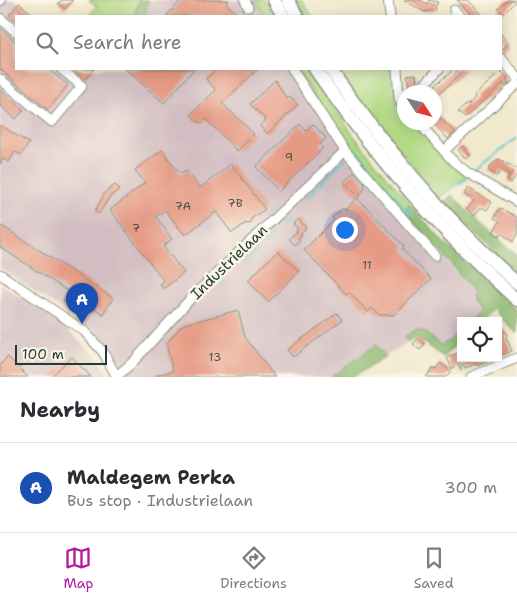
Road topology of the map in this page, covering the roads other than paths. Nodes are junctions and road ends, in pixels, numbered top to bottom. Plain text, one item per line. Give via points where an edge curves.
1 (274, 0) edge
2 (288, 0) edge
3 (389, 0) edge
4 (282, 15) edge
5 (297, 15) edge
6 (390, 15) edge
7 (0, 18) edge
8 (15, 31) edge
9 (502, 59) edge
10 (62, 70) edge
11 (293, 70) edge
12 (316, 70) edge
13 (331, 70) edge
14 (397, 70) edge
15 (438, 70) edge
16 (517, 77) edge
17 (0, 79) edge
18 (517, 84) edge
19 (398, 85) edge
20 (424, 85) edge
21 (425, 130) edge
22 (345, 151) junction
23 (444, 151) junction
24 (517, 202) edge
25 (434, 256) dead end
26 (0, 274) edge
27 (517, 283) edge
28 (517, 300) edge
29 (517, 358) edge
30 (117, 377) edge
31 (471, 377) edge

1 - 4 highway
2 - 5 highway
3 - 6 street
7 - 8 street
9 - 16 street
10 - 17 street via 82,86 52,122
11 - 22 street
12 - 28 highway via 398,178 448,235
13 - 27 highway via 413,176 456,225
14 - 19 street
15 - 20 street
18 - 23 street
21 - 23 street
22 - 25 street
22 - 30 street, Industrielaan via 192,297
23 - 24 street via 468,173
26 - 30 street, Industrielaan via 84,331
29 - 31 street

